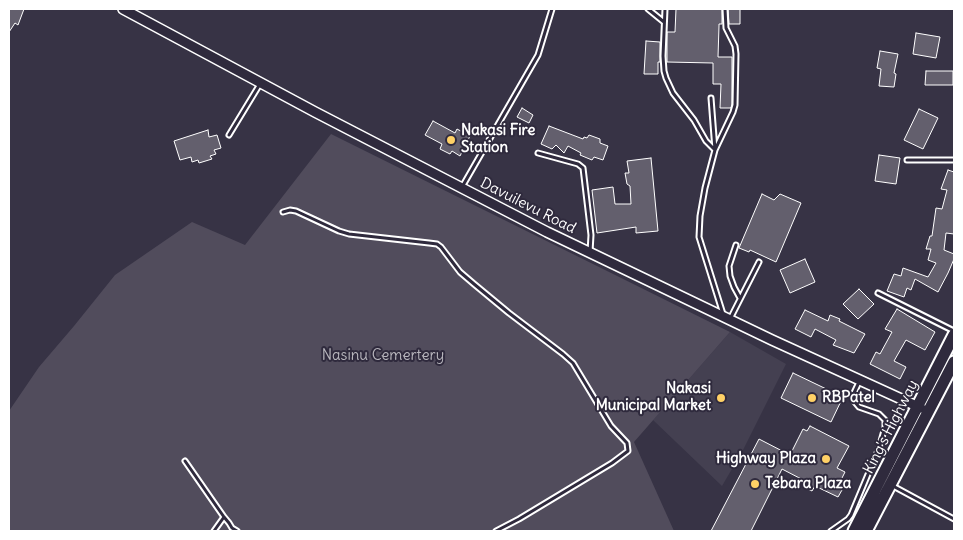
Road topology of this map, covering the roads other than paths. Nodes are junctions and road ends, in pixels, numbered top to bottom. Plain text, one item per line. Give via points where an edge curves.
1 (123, 9) edge
2 (552, 9) edge
3 (648, 9) edge
4 (665, 9) edge
5 (725, 9) edge
6 (665, 22) junction
7 (261, 83) junction
8 (711, 98) dead end
9 (229, 135) dead end
10 (715, 150) junction
11 (538, 153) dead end
12 (906, 160) dead end
13 (954, 160) edge
14 (462, 188) junction
15 (283, 212) dead end
16 (736, 246) dead end
17 (590, 253) junction
18 (759, 262) dead end
19 (878, 294) dead end
20 (741, 298) junction
21 (727, 318) junction
22 (954, 331) edge
23 (954, 335) edge
24 (954, 362) edge
25 (860, 380) junction
26 (923, 409) junction
27 (185, 461) dead end
28 (891, 485) junction
29 (224, 517) junction
30 (954, 519) edge
31 (214, 531) edge
32 (237, 531) edge
33 (496, 531) edge
34 (831, 531) edge
35 (854, 531) edge
36 (866, 531) edge

1 - 7 street, Davuilevu Road
2 - 14 lane via 538,55
3 - 6 lane
4 - 6 lane
5 - 10 lane via 726,28 736,54 735,105
6 - 10 lane via 663,64 666,78
7 - 9 lane
7 - 14 street, Davuilevu Road
8 - 10 lane
10 - 21 lane via 704,188 699,237
11 - 17 lane via 583,168
12 - 13 lane
14 - 17 street, Davuilevu Road
15 - 33 lane via 296,211 349,234 441,246 460,272 573,363 611,426 627,443 628,451 612,462
16 - 20 lane via 729,266 734,288
17 - 21 street, Davuilevu Road
18 - 20 lane
19 - 22 lane
20 - 21 lane
21 - 25 street, Davuilevu Road
23 - 26 highway, King's Highway
24 - 26 highway, King's Highway
25 - 26 street, Davuilevu Road
25 - 34 lane via 853,395 854,401 859,407 879,414 885,420 885,427 848,519
26 - 28 highway, King's Highway
26 - 35 highway, King's Highway
27 - 29 lane
28 - 30 lane
28 - 36 highway, King's Highway
29 - 31 lane
29 - 32 lane

